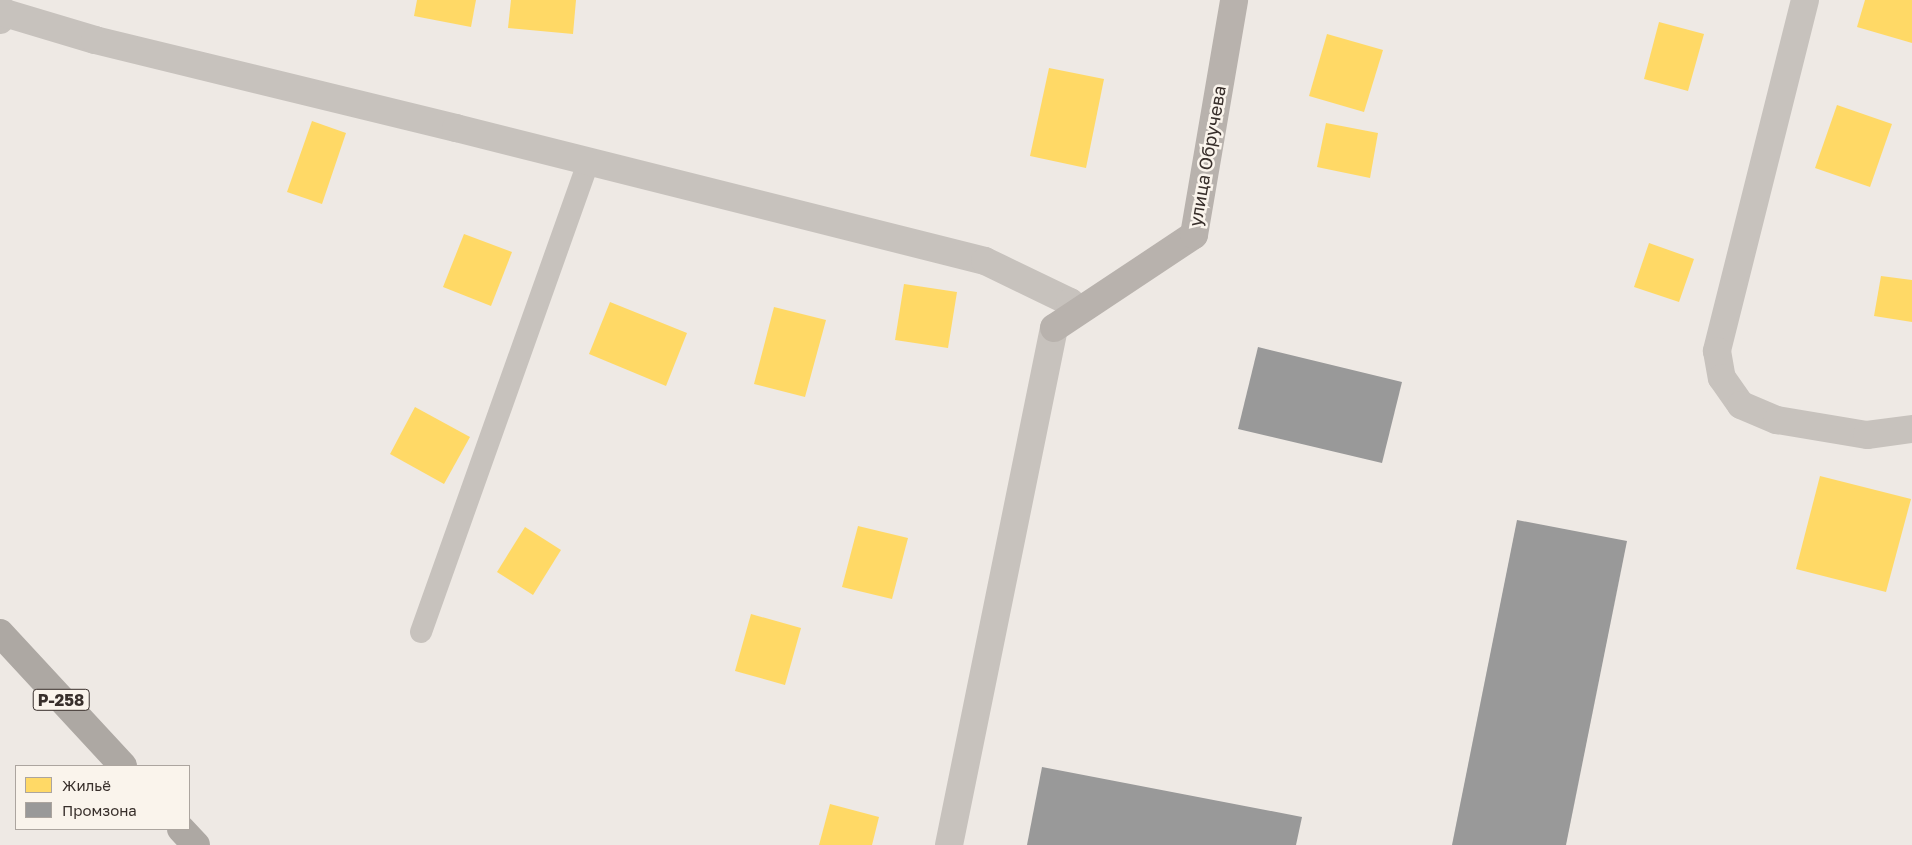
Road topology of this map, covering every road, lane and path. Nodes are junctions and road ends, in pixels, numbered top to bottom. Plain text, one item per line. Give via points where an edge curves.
1 (1234, 0) edge
2 (1805, 0) edge
3 (0, 20) edge
4 (588, 162) junction
5 (1079, 310) junction
6 (1912, 429) edge
7 (421, 632) dead end
8 (0, 633) edge
9 (122, 765) edge
10 (182, 830) edge
11 (196, 845) edge
12 (949, 845) edge

1 - 5 street, улица Обручева via 1194,235
2 - 6 street via 1717,351 1722,378 1741,405 1777,420 1867,435
3 - 4 street via 5,13 95,40
4 - 5 street via 985,261 1062,298
4 - 7 lane
5 - 12 street, улица Обручева via 1054,328
8 - 9 highway, Р-258
10 - 11 highway

